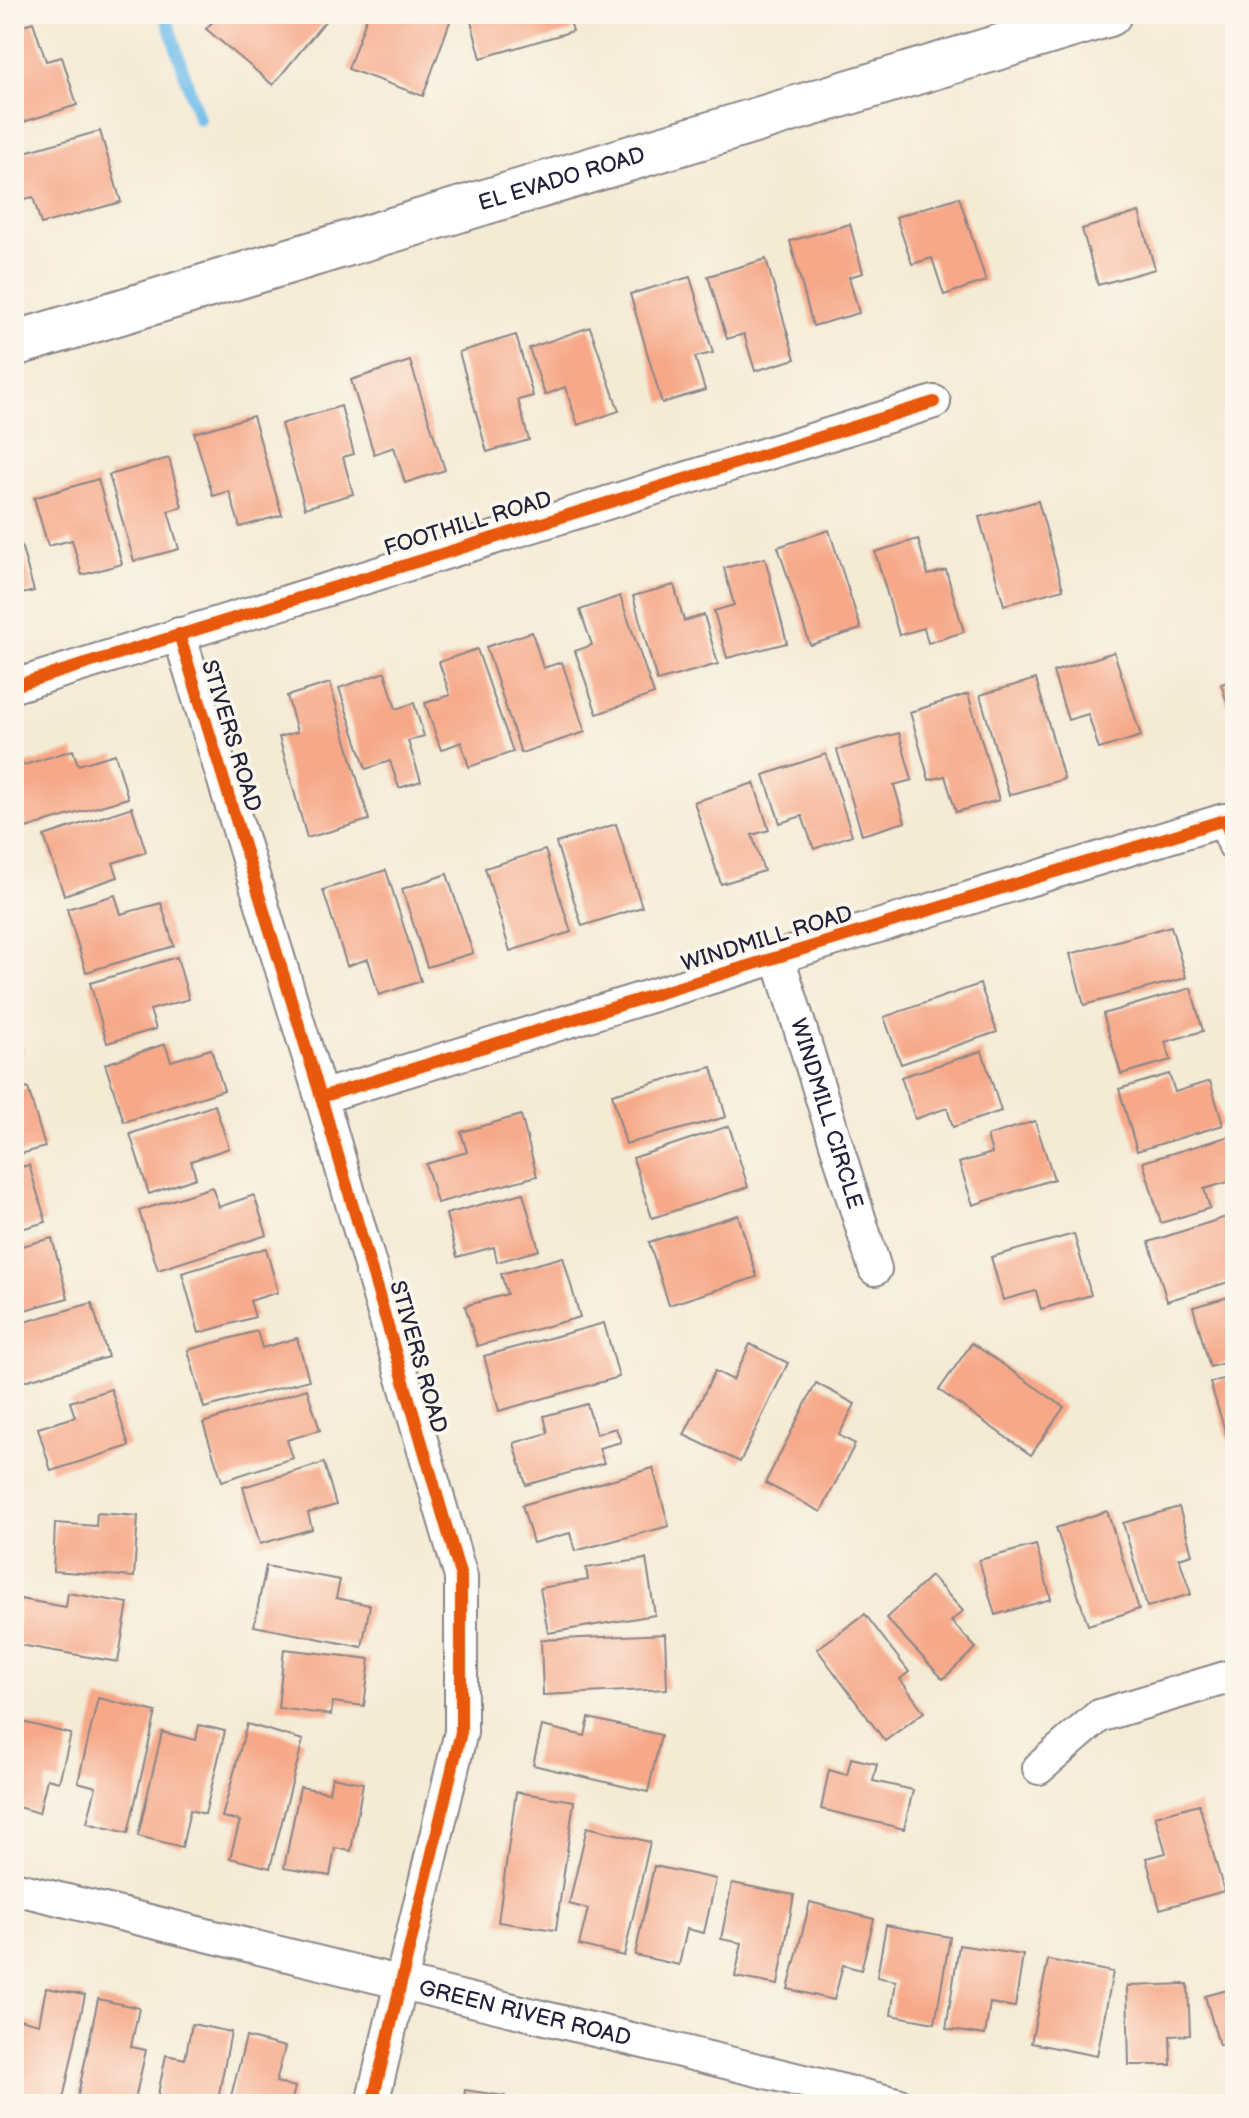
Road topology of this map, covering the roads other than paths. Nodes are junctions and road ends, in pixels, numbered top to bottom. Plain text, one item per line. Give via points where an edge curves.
1 (1109, 14) edge
2 (14, 344) edge
3 (934, 402) dead end
4 (179, 634) junction
5 (14, 686) edge
6 (1229, 833) edge
7 (778, 957) junction
8 (321, 1097) junction
9 (875, 1269) dead end
10 (1235, 1675) edge
11 (1039, 1768) dead end
12 (14, 1888) edge
13 (401, 1984) junction
14 (372, 2104) edge
15 (897, 2104) edge

1 - 2 main road, EL EVADO ROAD
3 - 4 street, FOOTHILL ROAD
4 - 5 street, FOOTHILL ROAD
4 - 8 street, STIVERS ROAD
6 - 7 street, WINDMILL ROAD
7 - 8 street, WINDMILL ROAD
7 - 9 street, WINDMILL CIRCLE
8 - 13 street, STIVERS ROAD via 461,1577 461,1732
10 - 11 street via 1099,1716
12 - 13 street, GREEN RIVER ROAD
13 - 14 street, STIVERS ROAD
13 - 15 street, GREEN RIVER ROAD

